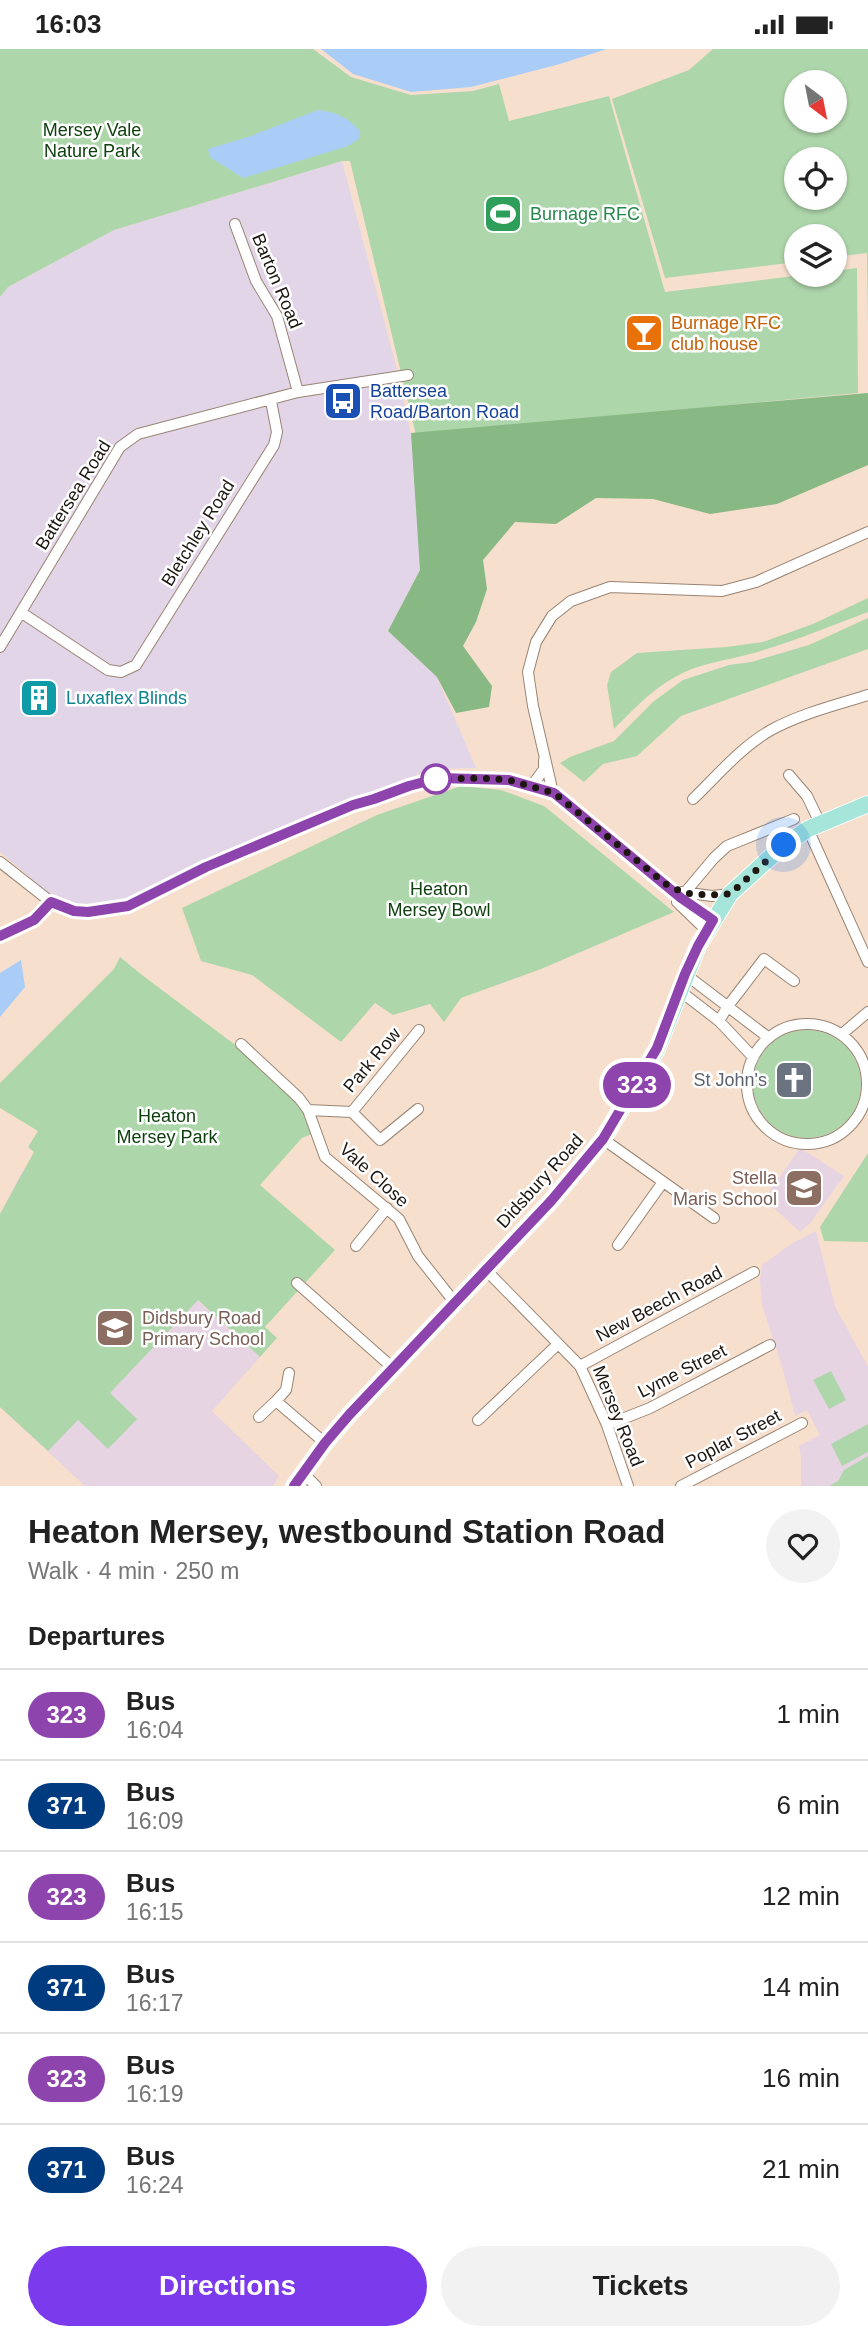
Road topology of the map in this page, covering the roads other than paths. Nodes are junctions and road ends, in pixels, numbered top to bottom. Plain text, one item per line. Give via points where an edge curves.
1 (235, 224) dead end
2 (408, 375) dead end
3 (298, 392) junction
4 (271, 401) junction
5 (868, 533) edge
6 (22, 613) junction
7 (0, 647) edge
8 (868, 695) edge
9 (545, 754) junction
10 (789, 775) dead end
11 (531, 786) junction
12 (554, 793) junction
13 (693, 799) dead end
14 (868, 804) edge
15 (794, 819) dead end
16 (814, 826) junction
17 (0, 862) edge
18 (651, 873) junction
19 (730, 894) junction
20 (681, 897) junction
21 (51, 902) junction
22 (710, 926) junction
23 (0, 936) edge
24 (868, 962) edge
25 (685, 974) junction
26 (794, 981) dead end
27 (680, 991) junction
28 (728, 1006) junction
29 (868, 1012) edge
30 (719, 1021) junction
31 (419, 1030) dead end
32 (842, 1034) junction
33 (769, 1038) junction
34 (241, 1044) dead end
35 (753, 1057) junction
36 (418, 1109) dead end
37 (308, 1110) junction
38 (352, 1112) junction
39 (603, 1139) junction
40 (663, 1182) junction
41 (387, 1208) junction
42 (714, 1218) dead end
43 (618, 1245) dead end
44 (356, 1246) dead end
45 (486, 1270) junction
46 (754, 1272) dead end
47 (297, 1283) dead end
48 (456, 1304) junction
49 (558, 1345) junction
50 (770, 1345) dead end
51 (580, 1366) junction
52 (393, 1368) junction
53 (289, 1373) dead end
54 (276, 1401) junction
55 (259, 1417) dead end
56 (478, 1420) dead end
57 (802, 1423) dead end
58 (607, 1425) junction
59 (325, 1443) junction
60 (298, 1479) edge
61 (316, 1486) edge
62 (628, 1486) edge
63 (681, 1486) edge

1 - 3 street, Barton Road via 256,281 277,316
2 - 3 street
3 - 4 street, Battersea Road
4 - 6 street, Battersea Road via 138,434 120,447
4 - 6 street, Bletchley Road via 277,432 274,445 136,665 121,672 108,670
5 - 9 street via 756,582 722,591 610,587 571,601 552,616 536,642 528,672
6 - 7 street, Battersea Road
8 - 13 street via 770,731
9 - 11 street via 544,769
9 - 12 street
10 - 16 street via 807,796
11 - 12 street
11 - 21 street via 509,780 439,778 353,805 128,906 81,912
12 - 18 street
14 - 16 main road, Didsbury Road
15 - 20 street via 727,846
16 - 19 main road, Didsbury Road via 784,845
16 - 24 street
17 - 21 street
18 - 20 street
18 - 20 street
19 - 20 street
19 - 22 main road, Didsbury Road
20 - 22 street
21 - 23 street via 34,920
22 - 25 main road, Didsbury Road
25 - 27 main road, Didsbury Road
25 - 28 street
26 - 28 street via 764,959
27 - 30 street
27 - 39 main road, Didsbury Road via 657,1048
28 - 30 street
28 - 33 street
29 - 32 street
30 - 35 street
31 - 38 street, Park Row
32 - 33 street via 805,1024
32 - 35 street via 861,1058 868,1086 854,1123 821,1143 801,1145 782,1140 754,1114 747,1095
33 - 35 street
34 - 37 street, Vale Close
36 - 38 street via 380,1140
37 - 38 street
37 - 41 street, Vale Close via 325,1157
39 - 40 street
39 - 45 main road, Didsbury Road
40 - 42 street
40 - 43 street
41 - 44 street
41 - 48 street, Vale Close
45 - 48 main road, Didsbury Road
45 - 49 street, Mersey Road
46 - 51 street, New Beech Road
47 - 52 street
48 - 52 main road, Didsbury Road
49 - 51 street, Mersey Road
49 - 56 street
50 - 58 street, Lyme Street via 650,1408
51 - 58 street, Mersey Road
52 - 59 main road, Didsbury Road
53 - 54 street via 286,1390
54 - 55 street
54 - 59 street
57 - 63 street, Poplar Street
58 - 62 street, Mersey Road
59 - 60 main road, Didsbury Road
60 - 61 street

